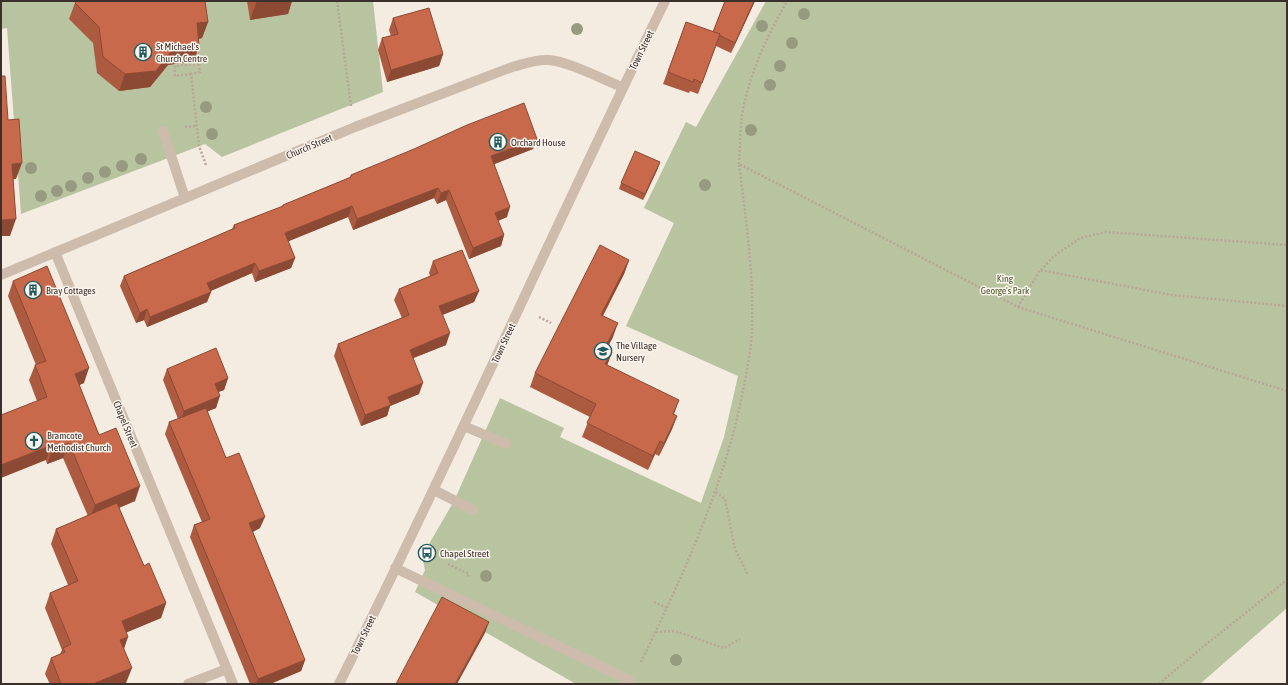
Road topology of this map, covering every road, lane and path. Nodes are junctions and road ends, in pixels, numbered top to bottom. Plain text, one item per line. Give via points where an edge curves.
1 (337, 1) edge
2 (665, 1) edge
3 (787, 1) edge
4 (197, 45) edge
5 (199, 64) junction
6 (191, 74) junction
7 (622, 88) junction
8 (196, 126) junction
9 (186, 127) dead end
10 (355, 127) junction
11 (163, 131) dead end
12 (739, 164) junction
13 (214, 186) junction
14 (186, 198) junction
15 (1287, 245) edge
16 (55, 252) junction
17 (1040, 270) junction
18 (1, 275) edge
19 (1287, 306) edge
20 (1018, 307) junction
21 (1287, 391) edge
22 (464, 426) junction
23 (506, 444) dead end
24 (434, 490) junction
25 (716, 492) junction
26 (473, 510) dead end
27 (395, 568) junction
28 (748, 575) dead end
29 (1287, 580) edge
30 (654, 602) dead end
31 (667, 608) junction
32 (656, 632) junction
33 (740, 639) dead end
34 (227, 669) junction
35 (631, 681) joint
36 (188, 684) edge
37 (234, 684) edge
38 (339, 684) edge
39 (1159, 684) edge

1 - 10 path
2 - 7 street, Town Street
3 - 12 path via 753,73 742,116
4 - 5 path
5 - 6 path via 200,72
5 - 6 path via 175,66 175,76
6 - 8 path
7 - 10 street, Church Street via 564,63 536,61 512,67
7 - 22 street, Town Street
8 - 9 path
8 - 13 path via 199,146
10 - 13 street, Church Street
11 - 14 street
12 - 20 path
12 - 25 path via 750,267 752,332 729,455
13 - 14 street, Church Street
14 - 16 street, Church Street
15 - 17 path via 1106,232 1080,238
16 - 18 street, Church Street
16 - 34 street, Chapel Street
17 - 19 path via 1172,295
17 - 20 path
20 - 21 path
22 - 23 street
22 - 24 street, Town Street
24 - 26 street
24 - 27 street, Town Street
25 - 28 path via 725,499 735,549
25 - 31 path
27 - 35 street
27 - 38 street, Town Street
29 - 39 path
30 - 31 path
31 - 32 path
32 - 33 path via 675,631 724,648
32 - 35 path
34 - 36 street
34 - 37 street, Chapel Street

